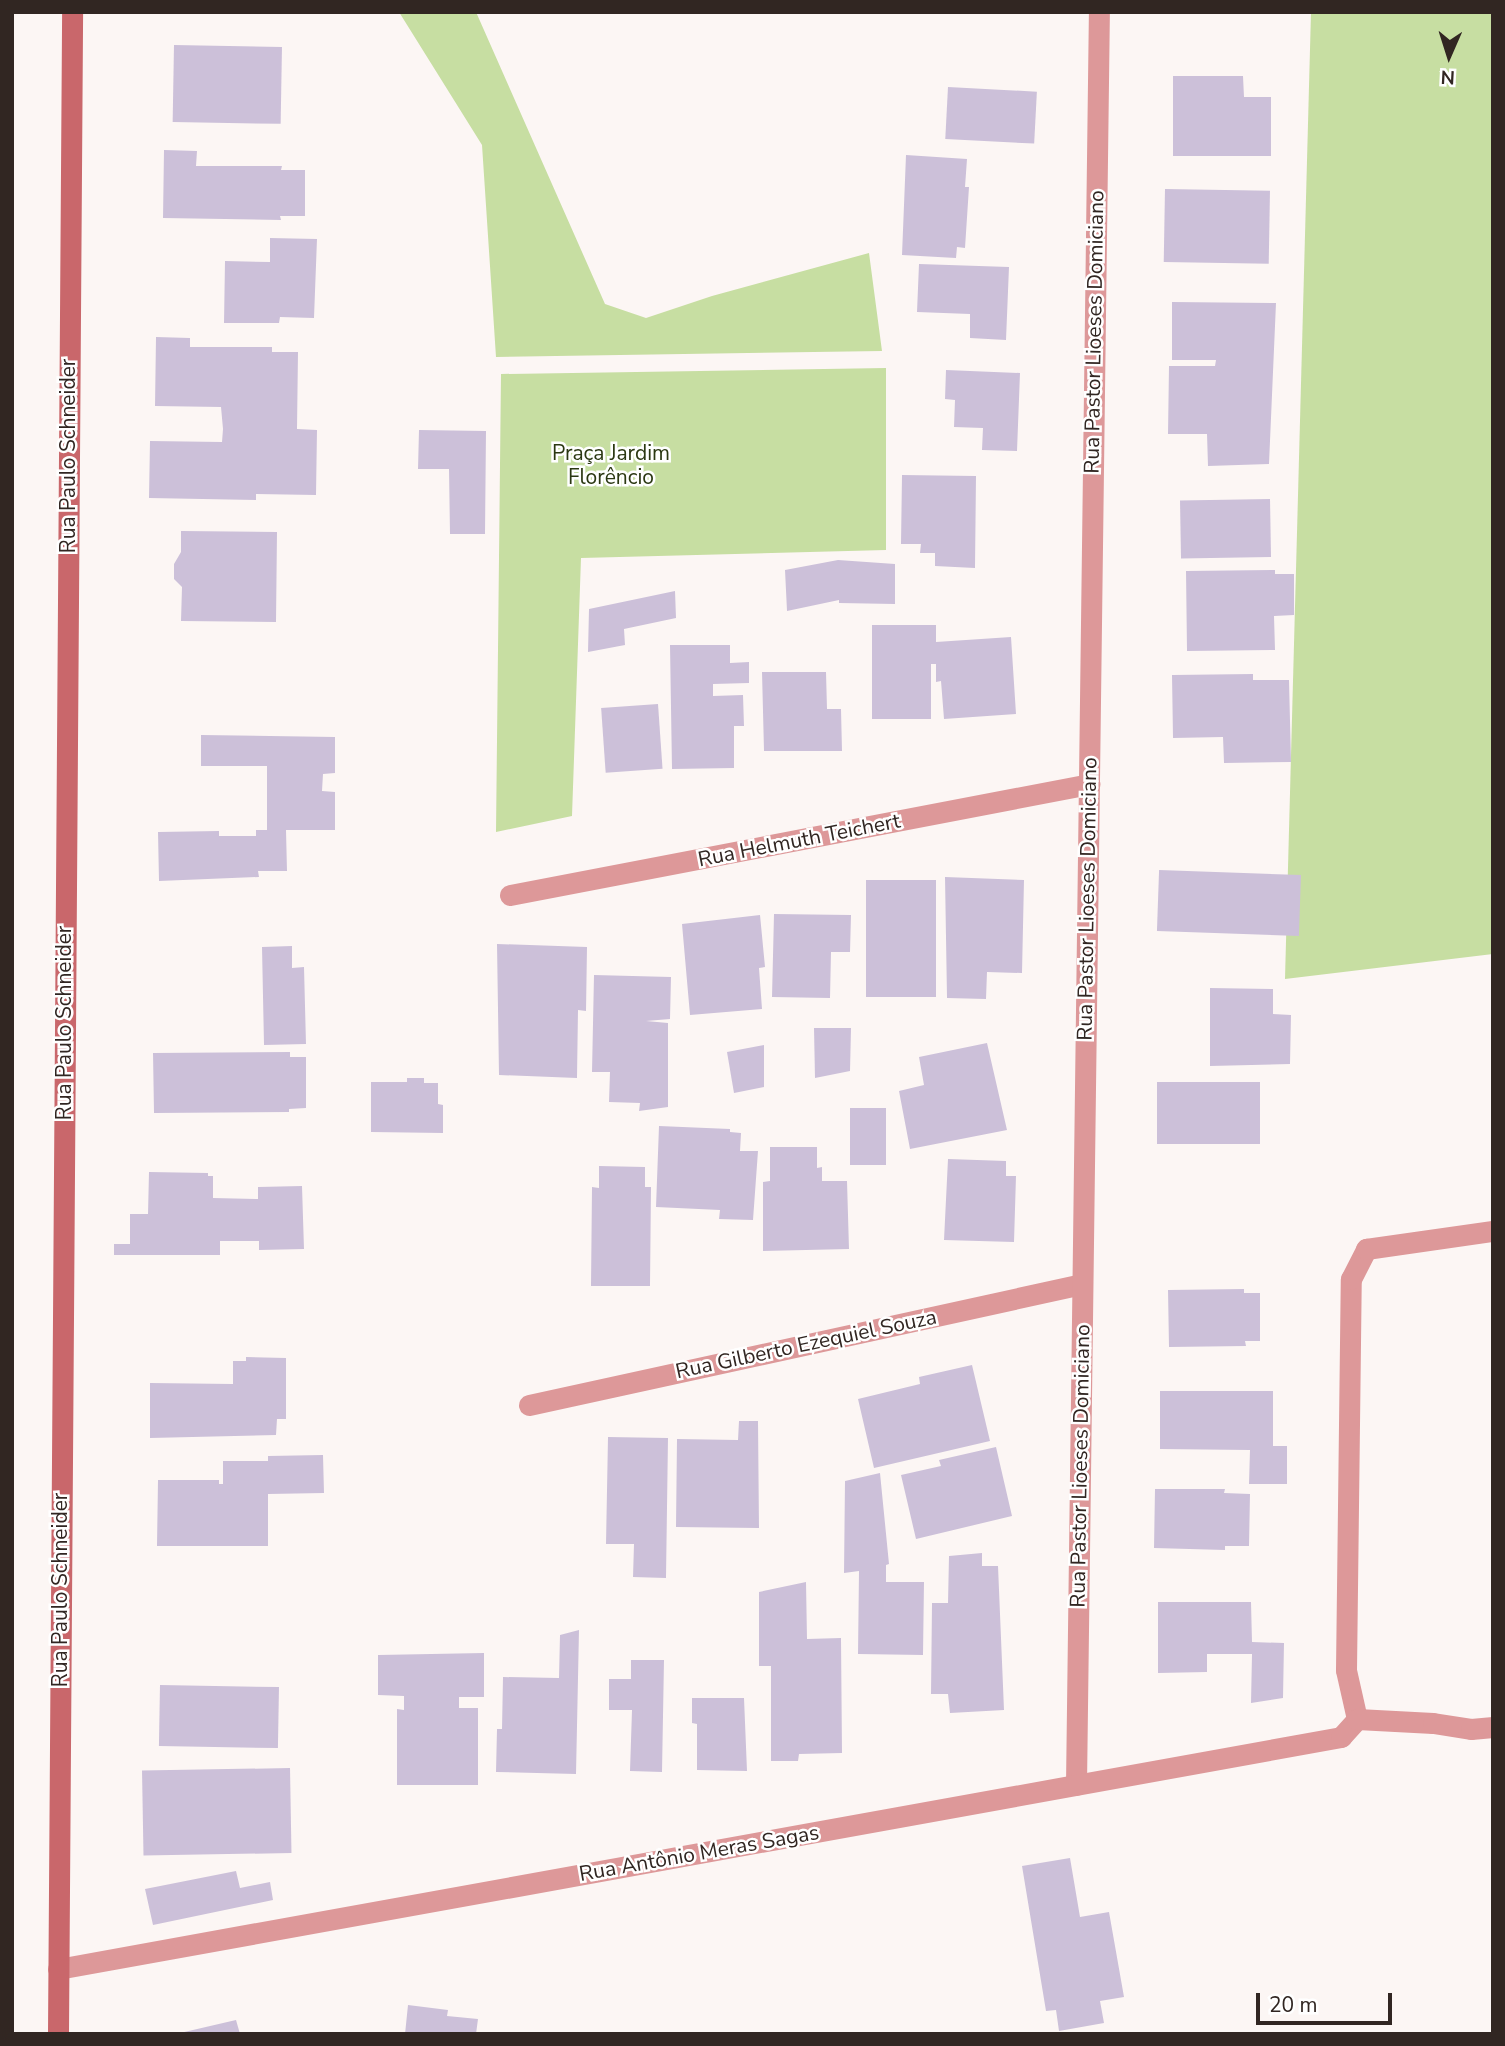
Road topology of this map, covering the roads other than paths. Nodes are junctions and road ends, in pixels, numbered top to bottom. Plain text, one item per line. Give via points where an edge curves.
1 (72, 12) edge
2 (1099, 12) edge
3 (1089, 784) junction
4 (510, 895) dead end
5 (1493, 1231) edge
6 (1082, 1284) junction
7 (529, 1405) dead end
8 (1357, 1719) junction
9 (1493, 1727) edge
10 (1076, 1785) junction
11 (58, 1969) junction
12 (58, 2034) edge

1 - 11 street, Rua Paulo Schneider
2 - 3 street, Rua Pastor Lioeses Domiciano
3 - 4 street, Rua Helmuth Teichert
3 - 6 street, Rua Pastor Lioeses Domiciano
5 - 8 street via 1366,1249 1351,1279 1346,1670
6 - 7 street, Rua Gilberto Ezequiel Souza
6 - 10 street, Rua Pastor Lioeses Domiciano
8 - 9 street
8 - 10 street, Rua Antônio Meras Sagas via 1341,1737
10 - 11 street, Rua Antônio Meras Sagas
11 - 12 street, Rua Paulo Schneider

